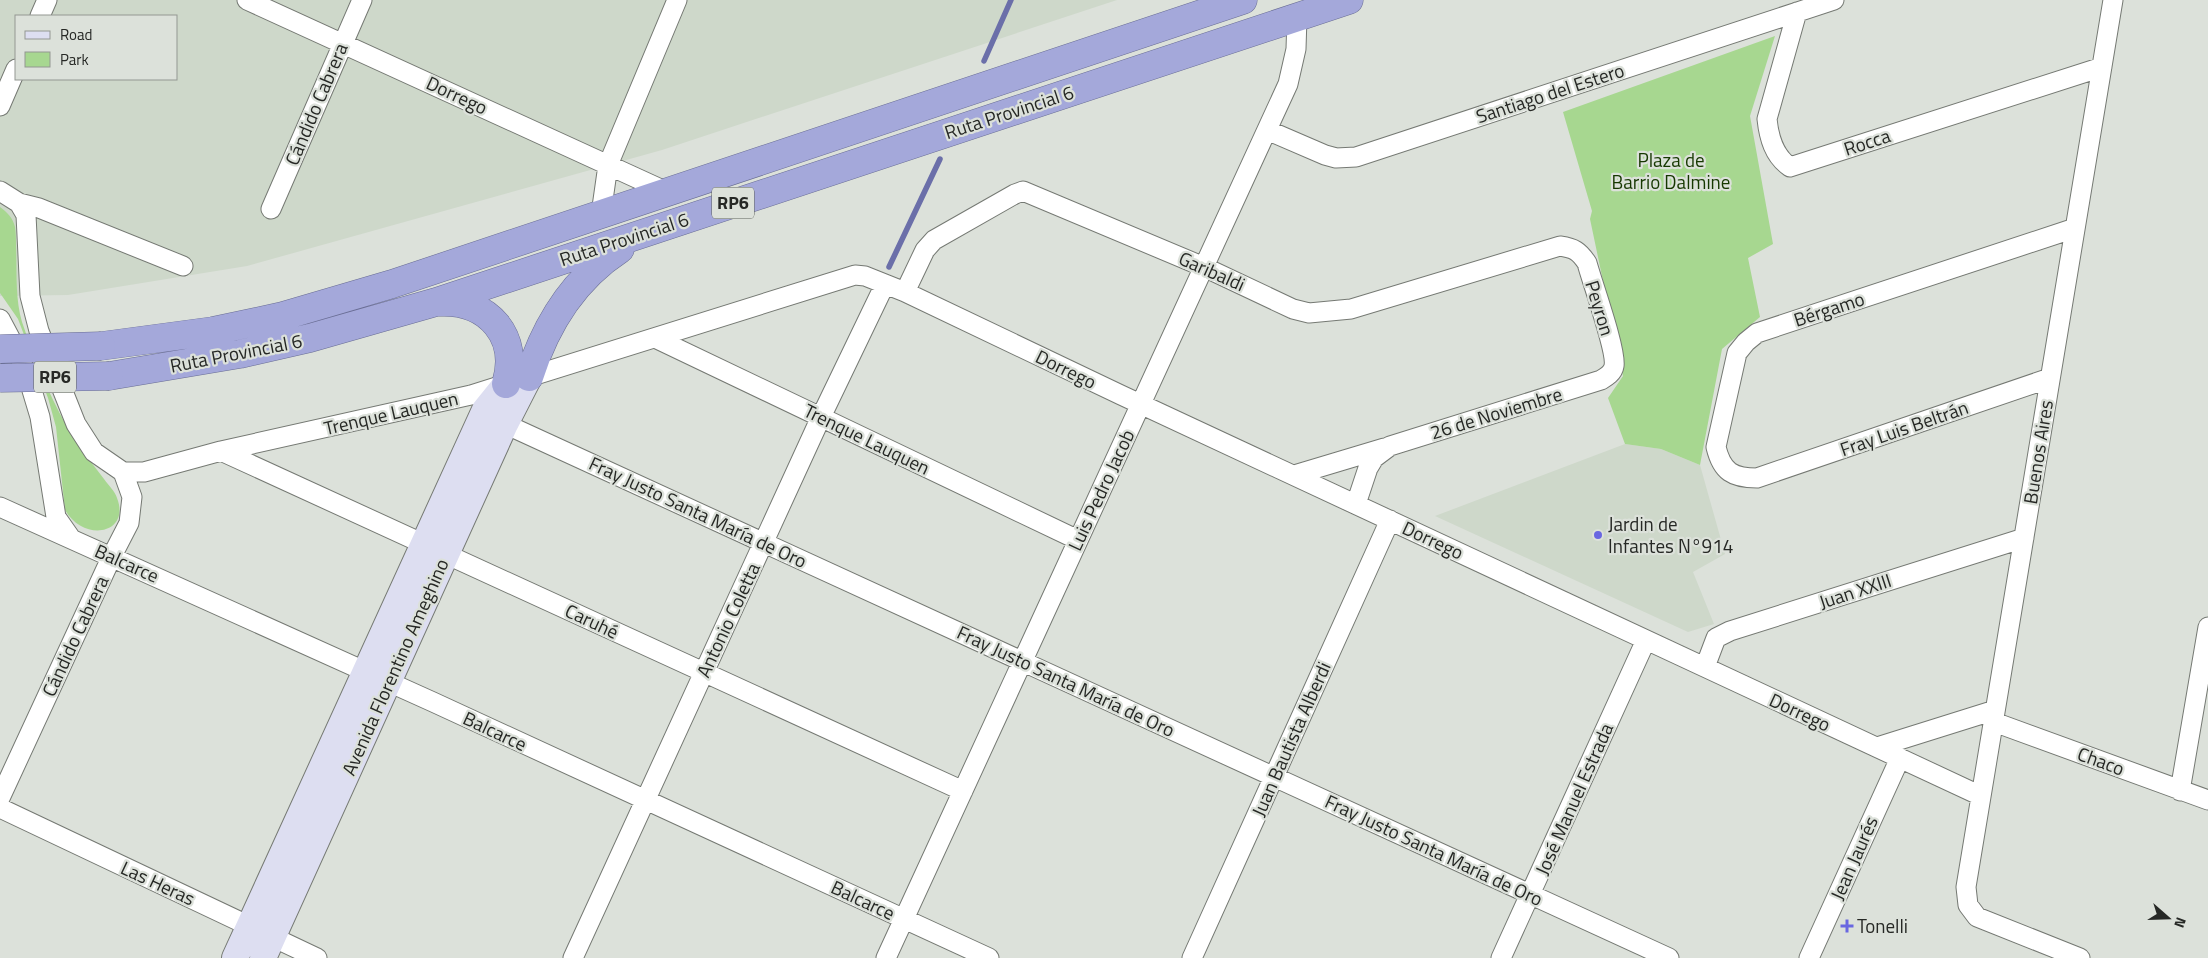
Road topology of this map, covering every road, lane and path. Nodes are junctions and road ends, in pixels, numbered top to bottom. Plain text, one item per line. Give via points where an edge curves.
1 (47, 0) edge
2 (246, 0) edge
3 (362, 0) edge
4 (677, 0) edge
5 (1243, 0) edge
6 (1349, 0) edge
7 (1834, 0) edge
8 (2113, 0) edge
9 (1797, 12) junction
10 (40, 15) edge
11 (1297, 17) junction
12 (343, 42) junction
13 (2102, 67) junction
14 (15, 72) edge
15 (0, 106) edge
16 (1267, 130) junction
17 (608, 165) junction
18 (0, 191) edge
19 (667, 192) junction
20 (19, 203) junction
21 (271, 209) dead end
22 (601, 214) junction
23 (2075, 228) junction
24 (646, 232) junction
25 (1560, 246) joint
26 (183, 266) dead end
27 (1204, 267) junction
28 (885, 284) junction
29 (905, 292) junction
30 (436, 302) junction
31 (0, 320) edge
32 (655, 338) junction
33 (0, 349) edge
34 (0, 378) edge
35 (2050, 378) junction
36 (1601, 380) joint
37 (517, 381) junction
38 (1140, 404) junction
39 (487, 410) junction
40 (821, 417) junction
41 (1390, 446) junction
42 (221, 451) junction
43 (123, 472) junction
44 (1294, 475) junction
45 (1758, 478) joint
46 (1356, 504) junction
47 (0, 507) edge
48 (1390, 520) junction
49 (70, 537) junction
50 (2024, 538) junction
51 (1078, 540) junction
52 (764, 542) junction
53 (435, 549) junction
54 (112, 556) junction
55 (2208, 628) edge
56 (1646, 640) junction
57 (1022, 661) junction
58 (1705, 667) junction
59 (704, 673) junction
60 (377, 676) junction
61 (1994, 716) junction
62 (1876, 747) junction
63 (1900, 758) junction
64 (1274, 777) junction
65 (963, 791) junction
66 (2180, 791) junction
67 (1981, 796) junction
68 (0, 798) edge
69 (645, 800) junction
70 (2208, 800) edge
71 (0, 808) edge
72 (1530, 894) junction
73 (904, 919) junction
74 (262, 940) edge
75 (235, 958) edge
76 (317, 958) edge
77 (573, 958) edge
78 (886, 958) edge
79 (989, 958) edge
80 (1192, 958) edge
81 (1501, 958) edge
82 (1669, 958) edge
83 (1809, 958) edge
84 (2080, 958) edge

1 - 10 street
2 - 12 street, Dorrego
3 - 12 street, Cándido Cabrera
4 - 17 street
5 - 19 highway, Ruta Provincial 6 / RP6
6 - 11 highway, Ruta Provincial 6 / RP6
7 - 9 street, Santiago del Estero
8 - 13 street, Buenos Aires
9 - 13 street, Rocca via 1767,119 1769,137 1782,162 1790,167
9 - 16 street, Santiago del Estero via 1356,157 1324,155
11 - 16 street, Luis Pedro Jacob via 1296,49 1288,84
11 - 24 highway, Ruta Provincial 6 / RP6
12 - 17 street, Dorrego
12 - 21 street, Cándido Cabrera
13 - 23 street, Buenos Aires
14 - 15 street
16 - 27 street, Luis Pedro Jacob
17 - 19 street, Dorrego
17 - 22 street
18 - 20 street
19 - 22 highway, Ruta Provincial 6 / RP6
20 - 26 street via 40,208
20 - 43 street via 26,215 30,296 48,354 76,424 94,452
22 - 33 highway, Ruta Provincial 6 / RP6, bridge via 392,284 283,316 212,331 101,346
23 - 35 street, Buenos Aires
23 - 45 street, Bérgamo via 1766,330 1746,342 1737,353 1716,447 1720,461 1729,472 1741,478
24 - 30 highway, Ruta Provincial 6 / RP6
24 - 37 highway via 594,268 580,282
25 - 27 street, Garibaldi via 1351,309 1327,313 1293,309
25 - 36 street, Peyron via 1574,248 1586,263 1613,349 1614,367
27 - 29 street, Garibaldi via 1023,191 934,240 925,250
27 - 38 street, Luis Pedro Jacob
28 - 29 street, Dorrego
28 - 32 street, Trenque Lauquen via 855,275
28 - 40 street, Antonio Coletta
29 - 38 street, Dorrego
30 - 34 highway, Ruta Provincial 6 / RP6, bridge via 240,354 109,376
30 - 37 highway via 454,301 485,312 505,337 510,369
31 - 49 street via 31,387 40,417 56,518
32 - 37 street, Trenque Lauquen
32 - 40 street, Trenque Lauquen
35 - 45 street, Fray Luis Beltrán
35 - 50 street, Buenos Aires
36 - 41 street, 26 de Noviembre
37 - 39 main road, Avenida Florentino Ameghino
37 - 39 street, Trenque Lauquen
38 - 44 street, Dorrego
38 - 51 street, Luis Pedro Jacob
39 - 42 street, Trenque Lauquen
39 - 52 street, Fray Justo Santa María de Oro
39 - 53 main road, Avenida Florentino Ameghino
40 - 51 street, Trenque Lauquen
40 - 52 street, Antonio Coletta
41 - 44 street, 26 de Noviembre
41 - 46 street, 26 de Noviembre via 1374,458 1368,468
42 - 43 street, Trenque Lauquen via 144,472
42 - 53 street, Caruhé
43 - 54 street, Cándido Cabrera via 132,497 129,523
44 - 46 street, Dorrego
46 - 48 street, Dorrego
47 - 49 street, Balcarce
48 - 56 street, Dorrego
48 - 64 street, Juan Bautista Alberdi
49 - 54 street, Balcarce
50 - 58 street, Juan XXIII via 1730,631 1716,638
50 - 61 street, Buenos Aires
51 - 57 street, Luis Pedro Jacob
52 - 57 street, Fray Justo Santa María de Oro
52 - 59 street, Antonio Coletta
53 - 59 street, Caruhé
53 - 60 main road, Avenida Florentino Ameghino
54 - 60 street, Balcarce
54 - 68 street, Cándido Cabrera
55 - 66 street
56 - 58 street, Dorrego
56 - 72 street, José Manuel Estrada
57 - 64 street, Fray Justo Santa María de Oro
57 - 65 street, Luis Pedro Jacob
58 - 62 street, Dorrego
59 - 65 street, Caruhé
59 - 69 street, Antonio Coletta
60 - 69 street, Balcarce
60 - 74 main road, Avenida Florentino Ameghino
61 - 62 street
61 - 66 street, Chaco
61 - 67 street, Buenos Aires
62 - 63 street, Dorrego
63 - 67 street, Dorrego
63 - 83 street, Jean Jaurés
64 - 72 street, Fray Justo Santa María de Oro
64 - 80 street, Juan Bautista Alberdi
65 - 73 street, Luis Pedro Jacob
66 - 70 street, Chaco
67 - 84 street, Buenos Aires via 1966,887 1968,905 1977,917
69 - 73 street, Balcarce
69 - 77 street, Antonio Coletta
71 - 74 street, Las Heras
72 - 81 street, José Manuel Estrada
72 - 82 street, Fray Justo Santa María de Oro
73 - 78 street, Luis Pedro Jacob
73 - 79 street, Balcarce
74 - 75 main road, Avenida Florentino Ameghino
74 - 76 street, Las Heras

